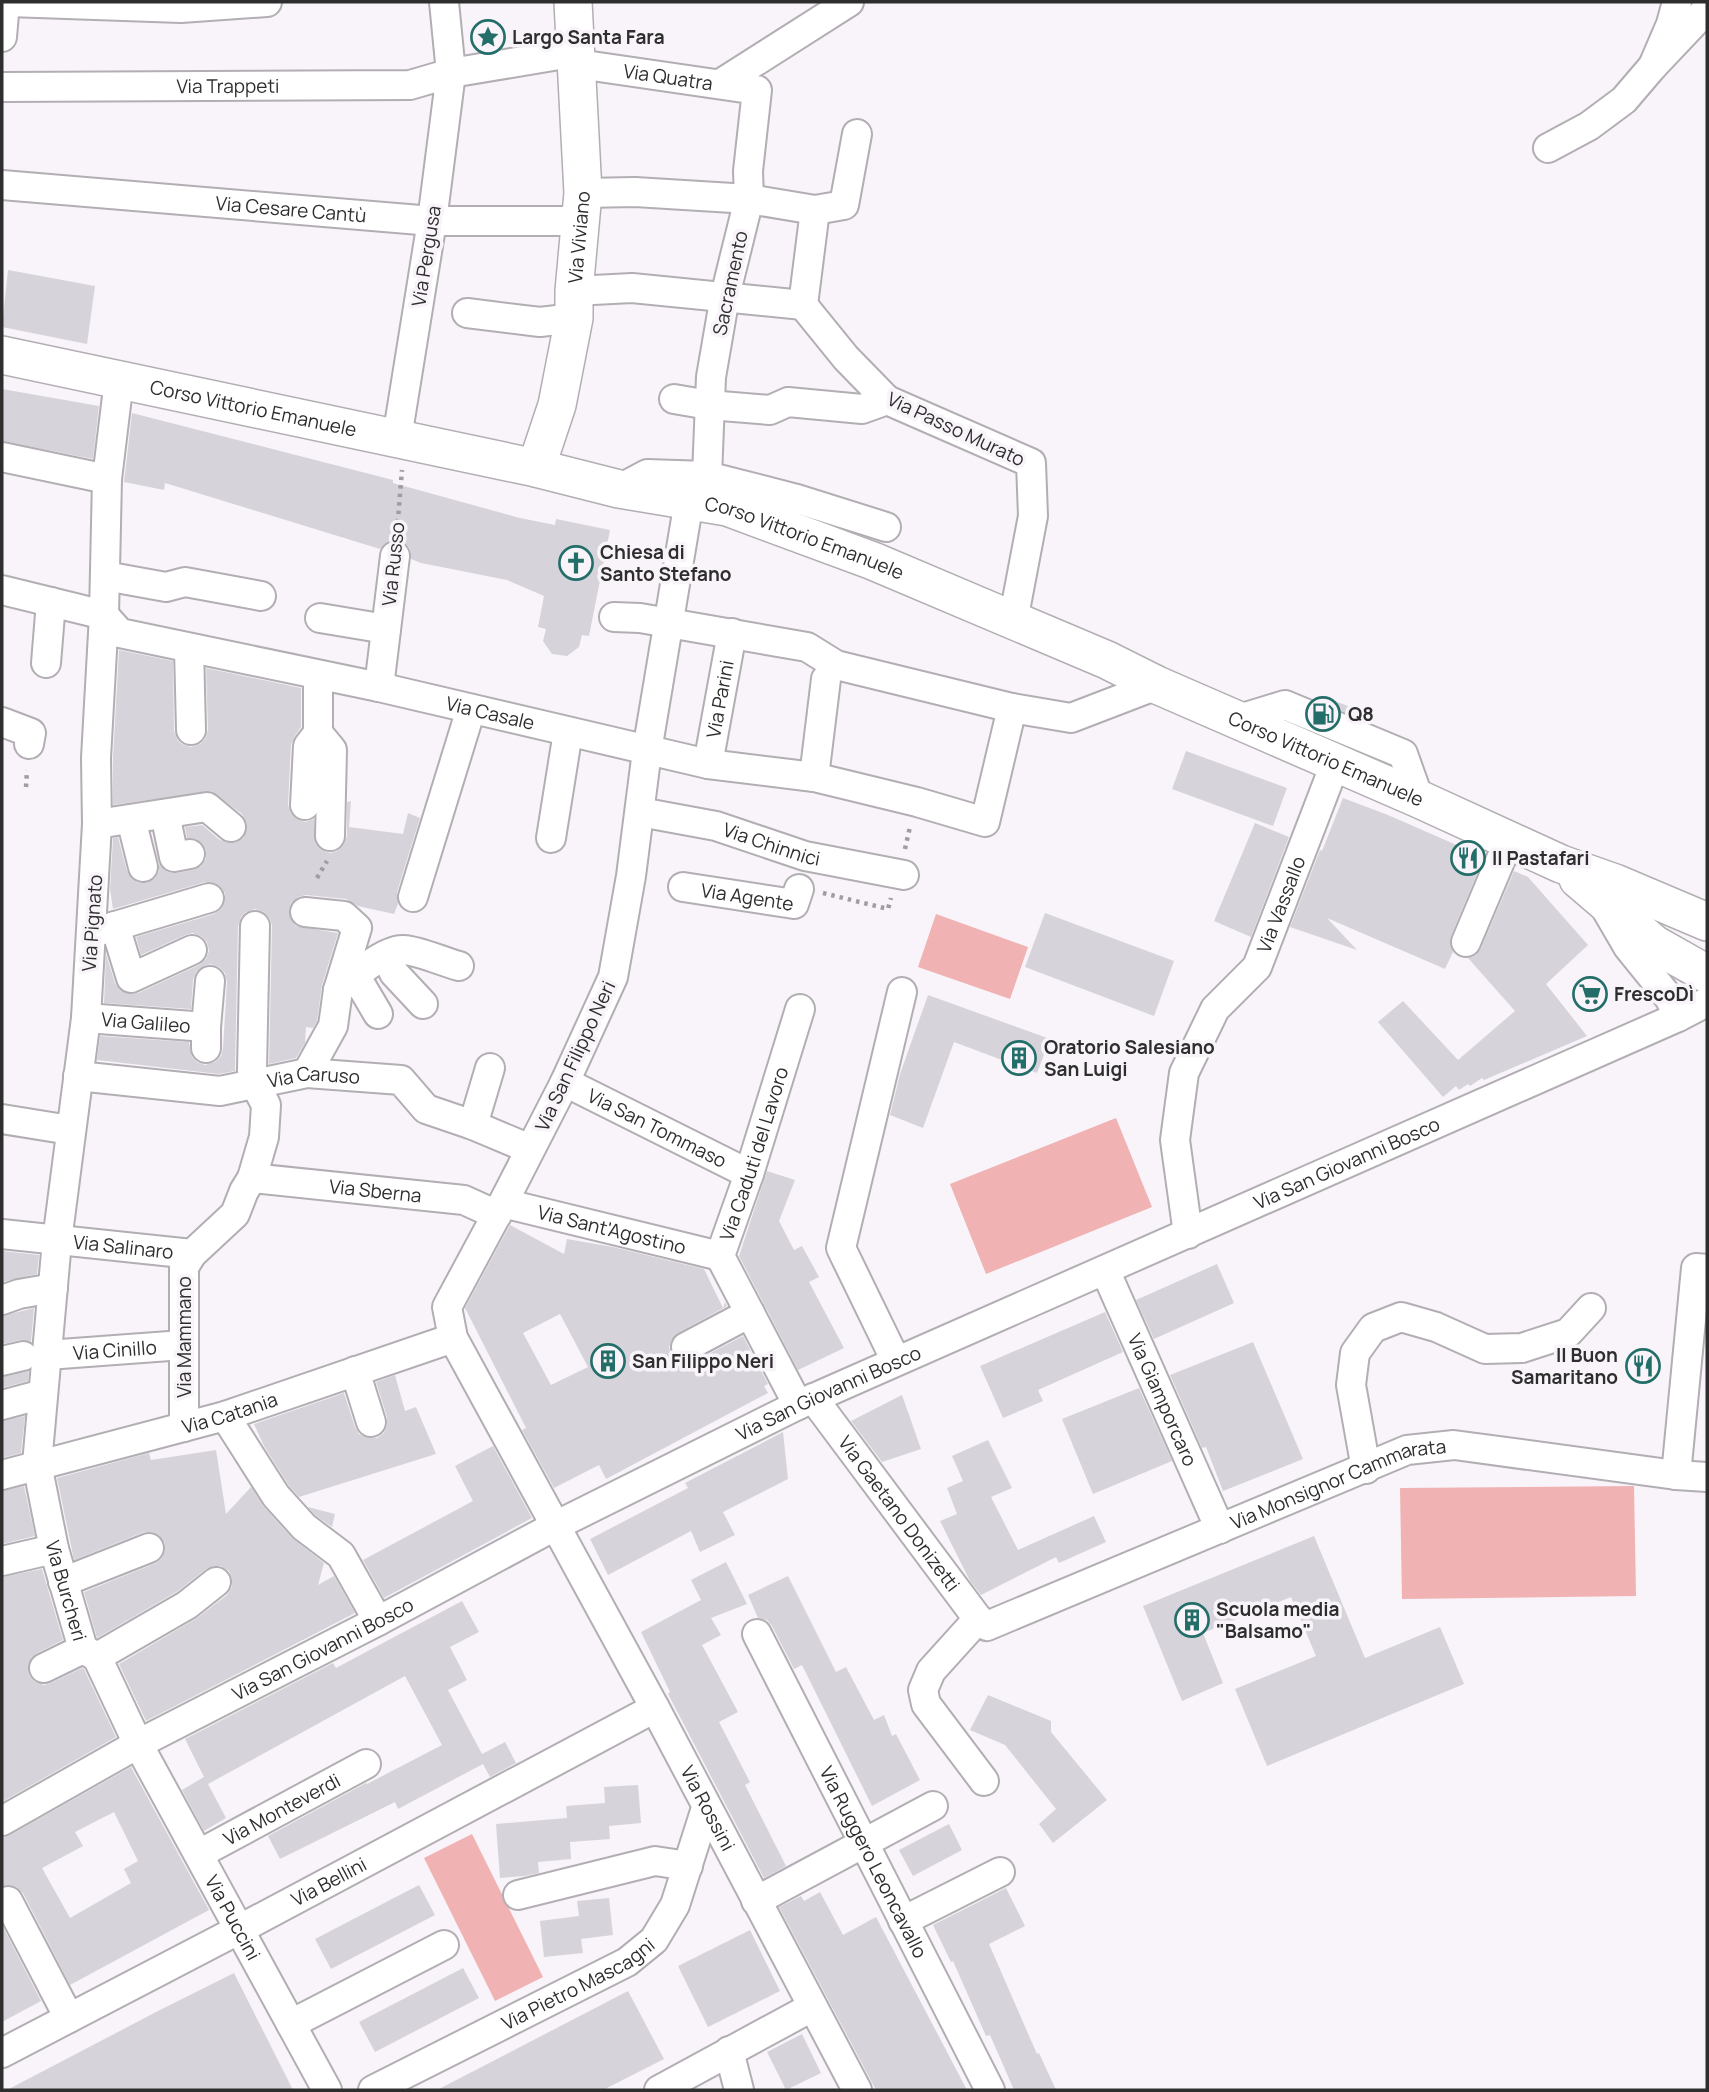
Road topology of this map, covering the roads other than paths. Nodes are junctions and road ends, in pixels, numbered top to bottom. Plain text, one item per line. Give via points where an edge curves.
1 (7, 2) edge
2 (267, 2) edge
3 (444, 2) edge
4 (573, 2) edge
5 (849, 2) edge
6 (1677, 2) edge
7 (1707, 9) edge
8 (2, 37) edge
9 (577, 58) junction
10 (1653, 66) junction
11 (452, 73) junction
12 (720, 84) junction
13 (2, 87) edge
14 (757, 90) joint
15 (857, 134) dead end
16 (1548, 148) dead end
17 (2, 186) edge
18 (749, 199) junction
19 (582, 207) junction
20 (815, 210) junction
21 (432, 221) junction
22 (725, 296) junction
23 (574, 305) junction
24 (803, 305) junction
25 (467, 313) dead end
26 (2, 355) edge
27 (119, 380) junction
28 (674, 400) dead end
29 (887, 400) junction
30 (709, 405) junction
31 (401, 439) junction
32 (2, 457) edge
33 (536, 468) junction
34 (107, 479) junction
35 (698, 488) junction
36 (886, 527) dead end
37 (395, 556) road end
38 (105, 576) junction
39 (2, 590) edge
40 (261, 596) dead end
41 (51, 602) junction
42 (104, 615) junction
43 (614, 617) dead end
44 (320, 618) dead end
45 (1013, 621) junction
46 (668, 623) junction
47 (386, 629) junction
48 (732, 633) junction
49 (189, 648) junction
50 (46, 663) dead end
51 (318, 675) junction
52 (826, 679) dead end
53 (1157, 685) junction
54 (379, 687) junction
55 (1012, 708) junction
56 (471, 709) junction
57 (1236, 720) junction
58 (2, 722) edge
59 (191, 730) dead end
60 (568, 732) junction
61 (318, 733) junction
62 (29, 744) dead end
63 (647, 751) junction
64 (708, 764) junction
65 (1335, 764) junction
66 (814, 777) junction
67 (1419, 799) junction
68 (305, 805) dead end
69 (640, 812) junction
70 (165, 814) junction
71 (131, 819) junction
72 (97, 824) junction
73 (231, 827) dead end
74 (551, 838) dead end
75 (1510, 840) junction
76 (330, 847) road end
77 (190, 854) dead end
78 (904, 864) road end
79 (1561, 864) junction
80 (143, 867) dead end
81 (683, 887) dead end
82 (799, 889) dead end
83 (413, 897) dead end
84 (1598, 897) junction
85 (209, 898) dead end
86 (305, 912) dead end
87 (1707, 922) edge
88 (255, 926) dead end
89 (104, 929) junction
90 (1466, 942) dead end
91 (192, 950) dead end
92 (386, 956) junction
93 (458, 966) dead end
94 (1707, 974) edge
95 (210, 981) dead end
96 (346, 983) junction
97 (902, 992) dead end
98 (1707, 1002) edge
99 (423, 1004) dead end
100 (800, 1009) dead end
101 (379, 1014) dead end
102 (1678, 1017) junction
103 (86, 1018) junction
104 (1707, 1018) edge
105 (490, 1068) dead end
106 (307, 1073) junction
107 (78, 1076) junction
108 (565, 1082) junction
109 (261, 1095) junction
110 (2, 1119) edge
111 (473, 1125) junction
112 (70, 1129) junction
113 (530, 1149) junction
114 (749, 1174) junction
115 (253, 1178) junction
116 (500, 1209) junction
117 (2, 1234) edge
118 (1188, 1234) junction
119 (57, 1241) junction
120 (192, 1254) junction
121 (720, 1256) junction
122 (1707, 1269) edge
123 (1105, 1270) junction
124 (52, 1288) junction
125 (2, 1300) edge
126 (1591, 1308) dead end
127 (750, 1313) junction
128 (453, 1338) junction
129 (183, 1345) junction
130 (686, 1347) dead end
131 (24, 1357) edge
132 (896, 1361) junction
133 (355, 1371) junction
134 (43, 1394) junction
135 (805, 1401) junction
136 (2, 1405) edge
137 (225, 1416) junction
138 (371, 1422) dead end
139 (184, 1427) junction
140 (37, 1464) junction
141 (1366, 1469) junction
142 (2, 1475) edge
143 (1676, 1475) junction
144 (1707, 1477) edge
145 (555, 1526) junction
146 (1220, 1530) junction
147 (149, 1548) dead end
148 (54, 1549) junction
149 (2, 1561) edge
150 (63, 1582) junction
151 (216, 1582) dead end
152 (378, 1621) junction
153 (983, 1622) junction
154 (757, 1634) dead end
155 (90, 1653) junction
156 (44, 1668) dead end
157 (654, 1708) junction
158 (138, 1744) junction
159 (366, 1765) dead end
160 (984, 1781) dead end
161 (933, 1807) dead end
162 (706, 1808) junction
163 (2, 1821) edge
164 (864, 1843) junction
165 (199, 1854) junction
166 (688, 1866) junction
167 (1000, 1872) dead end
168 (518, 1895) dead end
169 (756, 1900) junction
170 (8, 1901) dead end
171 (904, 1921) junction
172 (240, 1929) junction
173 (444, 1945) dead end
174 (812, 2007) junction
175 (69, 2018) junction
176 (291, 2024) junction
177 (729, 2051) junction
178 (2, 2053) edge
179 (327, 2090) edge
180 (373, 2090) edge
181 (659, 2090) edge
182 (739, 2090) edge
183 (857, 2090) edge
184 (990, 2090) edge

1 - 2 street via 181,8
1 - 8 street
3 - 11 street, Via Pergusa
4 - 9 main road, Via Viviano
5 - 12 street
6 - 10 street
7 - 10 street
9 - 11 street, Via Quatra
9 - 12 street, Via Quatra
9 - 19 main road, Via Viviano
10 - 16 street via 1624,100
11 - 13 street, Via Trappeti via 410,85
11 - 21 street, Via Pergusa
12 - 14 street, Via Quatra
14 - 18 street, Sacramento
15 - 20 street via 844,205
17 - 21 street, Via Cesare Cantù
18 - 19 street, Via Cesare Cantù via 635,192
18 - 20 street, Via Cesare Cantù
18 - 22 street, Sacramento
19 - 21 street, Via Cesare Cantù
19 - 23 main road, Via Viviano
20 - 24 street
21 - 31 street, Via Pergusa
22 - 23 street via 632,288
22 - 24 street
22 - 30 street, Sacramento
23 - 25 street via 540,322
23 - 33 main road, Via Viviano via 557,405
24 - 29 street, Via Passo Murato
26 - 27 main road, Corso Vittorio Emanuele
27 - 31 main road, Corso Vittorio Emanuele
27 - 34 street, Via Pignato
28 - 30 street
29 - 30 street via 862,409 788,402 770,410
29 - 45 street, Via Passo Murato via 1031,463 1033,516
30 - 35 street, Sacramento
31 - 33 main road, Corso Vittorio Emanuele
32 - 34 street
33 - 35 main road, Corso Vittorio Emanuele via 619,489
34 - 38 street, Via Pignato
35 - 36 street via 797,499
35 - 45 main road, Corso Vittorio Emanuele via 727,507 860,556
35 - 46 street, Via San Filippo Neri
37 - 47 street, Via Russo
38 - 40 street via 166,587 185,582
38 - 42 street, Via Pignato
39 - 41 street, Via Casale
41 - 42 street, Via Casale
41 - 50 street
42 - 49 street, Via Casale via 120,633
42 - 72 street, Via Pignato
43 - 46 street
44 - 47 street
45 - 53 main road, Corso Vittorio Emanuele
46 - 48 street
46 - 63 street, Via San Filippo Neri
47 - 54 street, Via Russo
48 - 55 street via 807,647 836,665
48 - 64 street, Via Parini
49 - 51 street, Via Casale
49 - 59 street
51 - 54 street, Via Casale
51 - 61 street
52 - 66 street
53 - 55 street via 1071,718
53 - 57 main road, Corso Vittorio Emanuele
54 - 56 street, Via Casale
55 - 66 street, Via Casale via 985,822
56 - 60 street, Via Casale
56 - 83 street
57 - 65 main road, Corso Vittorio Emanuele
57 - 67 street via 1285,705 1403,754
58 - 62 street via 31,733
60 - 63 street, Via Casale
60 - 74 street
61 - 68 street via 308,746
61 - 76 street via 332,750
63 - 64 street, Via Casale
63 - 69 street, Via San Filippo Neri
64 - 66 street, Via Casale
65 - 67 main road, Corso Vittorio Emanuele
65 - 118 street, Via Vassallo via 1257,967 1215,1009 1184,1073 1175,1140
67 - 75 main road, Corso Vittorio Emanuele
69 - 78 street, Via Chinnici via 716,826 804,856
69 - 108 street, Via San Filippo Neri via 613,976
70 - 71 street
70 - 73 street via 207,807
70 - 77 street via 174,857
71 - 72 street
71 - 80 street
72 - 89 street, Via Pignato
75 - 79 main road, Corso Vittorio Emanuele
75 - 90 street
79 - 84 main road
79 - 87 main road
81 - 82 street, Via Agente via 794,904
84 - 94 main road via 1654,944
84 - 102 street
85 - 89 street
86 - 96 street via 344,916 357,928
88 - 109 street, Via Mammano via 252,1070
89 - 91 street via 131,978
89 - 103 street, Via Pignato
92 - 93 street via 402,949
92 - 96 street
92 - 99 street via 394,973
95 - 103 street, Via Galileo via 206,1037
96 - 101 street
96 - 106 street via 333,1026
97 - 132 street via 841,1248
98 - 102 street, Via San Giovanni Bosco
100 - 114 street, Via Caduti del Lavoro
102 - 104 street
102 - 118 street, Via San Giovanni Bosco
103 - 107 street, Via Pignato
105 - 111 street
106 - 109 street, Via Caruso
106 - 111 street, Via Caruso via 401,1080 425,1110
107 - 109 street, Via Caruso
107 - 112 street, Via Pignato
108 - 113 street, Via San Filippo Neri
108 - 114 street, Via San Tommaso
109 - 115 street, Via Mammano via 264,1138
110 - 112 street
111 - 113 street, Via Caruso
112 - 119 street, Via Pignato
113 - 116 street, Via San Filippo Neri
114 - 121 street, Via Caduti del Lavoro
115 - 116 street, Via Sberna via 464,1200
115 - 120 street, Via Mammano via 235,1214
116 - 121 street, Via Sant'Agostino
116 - 128 street, Via San Filippo Neri via 447,1307
117 - 119 street, Via Salinaro
118 - 123 street, Via San Giovanni Bosco
119 - 120 street, Via Salinaro
119 - 124 street, Via Pignato
120 - 129 street, Via Mammano via 184,1266
121 - 127 street, Via Caduti del Lavoro
122 - 143 street via 1696,1268
123 - 132 street, Via San Giovanni Bosco
123 - 146 street, Via Giamporcaro
124 - 125 street
124 - 131 street, Via Pignato
126 - 141 street via 1568,1333 1522,1348 1485,1349 1401,1317 1373,1328 1355,1353 1351,1385
127 - 130 street
127 - 135 street, Via Caduti del Lavoro
128 - 133 street, Via Catania
128 - 145 street, Via San Filippo Neri
129 - 131 street, Via Cinillo
129 - 139 street, Via Mammano
131 - 134 street, Via Pignato
132 - 135 street, Via San Giovanni Bosco
133 - 137 street, Via Catania
133 - 138 street
134 - 136 street
134 - 140 street, Via Pignato
135 - 145 street, Via San Giovanni Bosco
135 - 153 street, Via Gaetano Donizetti
137 - 139 street, Via Catania
137 - 152 street via 276,1496 304,1527 341,1555
139 - 140 street, Via Catania
140 - 142 street, Via Catania
140 - 148 street, Via Burcheri
141 - 143 street, Via Monsignor Cammarata via 1407,1450 1454,1445
141 - 146 street, Via Monsignor Cammarata
143 - 144 street, Via Monsignor Cammarata
145 - 152 street, Via San Giovanni Bosco
145 - 157 street, Via Rossini
146 - 153 street, Via Monsignor Cammarata
147 - 150 street
148 - 149 street
148 - 150 street, Via Burcheri
150 - 155 street, Via Burcheri
151 - 155 street via 187,1605
152 - 158 street, Via San Giovanni Bosco
153 - 160 street via 931,1671 923,1690 926,1704
154 - 164 street, Via Ruggero Leoncavallo
155 - 156 street
155 - 158 street, Via Burcheri
157 - 162 street, Via Rossini
157 - 172 street, Via Bellini
158 - 163 street, Via San Giovanni Bosco
158 - 165 street, Via Puccini
159 - 165 street, Via Monteverdi
161 - 164 street
162 - 166 street, Via Pietro Mascagni
162 - 169 street, Via Rossini
164 - 169 street
164 - 171 street, Via Ruggero Leoncavallo
165 - 172 street, Via Puccini
166 - 168 street via 655,1861
166 - 180 street, Via Pietro Mascagni via 675,1905 654,1940 627,1962
167 - 171 street
169 - 174 street, Via Rossini
170 - 175 street
171 - 184 street, Via Ruggero Leoncavallo
172 - 175 street, Via Bellini
172 - 176 street, Via Puccini
173 - 176 street
174 - 177 street
174 - 183 street, Via Rossini
175 - 178 street, Via Bellini
176 - 179 street, Via Puccini
177 - 181 street
177 - 182 street

